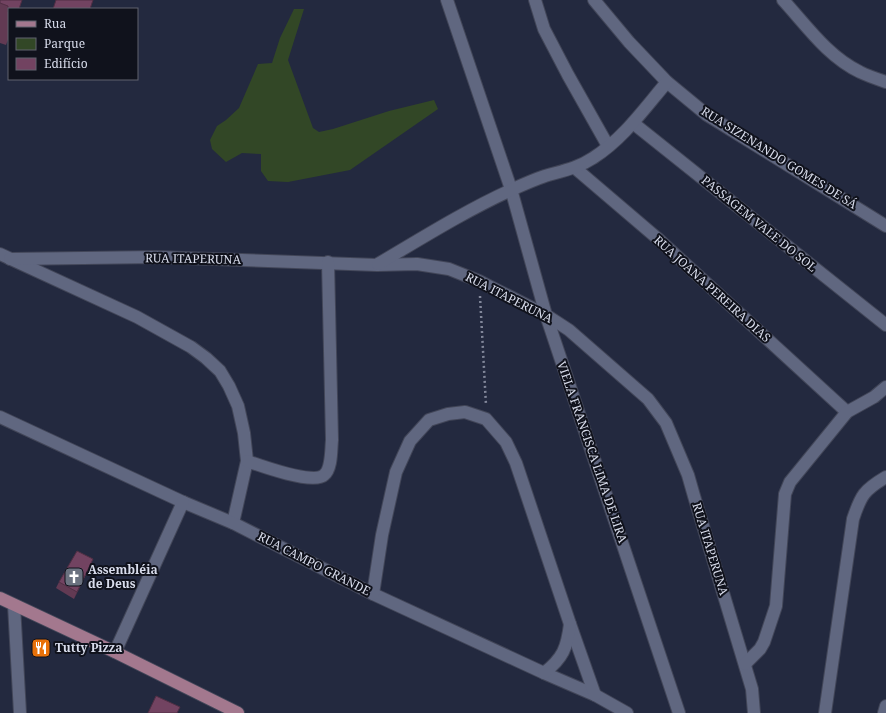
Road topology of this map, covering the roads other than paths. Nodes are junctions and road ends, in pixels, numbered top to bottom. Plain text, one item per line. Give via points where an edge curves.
1 (447, 0) edge
2 (535, 0) edge
3 (594, 0) edge
4 (783, 0) edge
5 (667, 82) junction
6 (886, 82) edge
7 (633, 123) junction
8 (608, 146) junction
9 (575, 168) junction
10 (512, 189) junction
11 (886, 226) edge
12 (5, 257) edge
13 (328, 262) junction
14 (377, 265) junction
15 (546, 315) junction
16 (886, 325) edge
17 (886, 387) edge
18 (847, 412) junction
19 (0, 417) edge
20 (247, 461) junction
21 (886, 477) edge
22 (183, 502) junction
23 (234, 522) junction
24 (373, 594) junction
25 (0, 598) edge
26 (14, 605) junction
27 (570, 624) junction
28 (115, 652) junction
29 (745, 664) junction
30 (544, 673) junction
31 (595, 695) junction
32 (886, 706) edge
33 (20, 713) edge
34 (238, 713) edge
35 (627, 713) edge
36 (680, 713) edge
37 (754, 713) edge
38 (825, 713) edge
39 (884, 713) edge

1 - 10 street, VIELA FRANCISCA LIMA DE LIRA
2 - 8 street via 544,29
3 - 5 street, RUA SIZENANDO GOMES DE SÁ
4 - 6 street via 839,59 859,72
5 - 7 street
5 - 11 street, RUA SIZENANDO GOMES DE SÁ via 707,115
7 - 8 street
7 - 16 street, PASSAGEM VALE DO SOL
8 - 9 street
9 - 10 street
9 - 18 street, RUA JOANA PEREIRA DIAS via 657,238
10 - 14 street via 443,225
10 - 15 street, VIELA FRANCISCA LIMA DE LIRA
12 - 13 street, RUA ITAPERUNA via 156,257
12 - 20 street via 137,317 206,358 220,371 238,406
13 - 14 street, RUA ITAPERUNA
13 - 20 street via 332,440 328,470 319,478 309,478
14 - 15 street, RUA ITAPERUNA via 417,264 448,269 479,281
15 - 29 street, RUA ITAPERUNA via 569,330 648,399 666,423 688,475
15 - 36 street, VIELA FRANCISCA LIMA DE LIRA
17 - 18 street
18 - 29 street via 790,482 785,494 776,606 764,642
19 - 22 street, RUA CAMPO GRANDE
20 - 23 street
21 - 38 street via 865,491 853,519
22 - 23 street, RUA CAMPO GRANDE
22 - 28 street
23 - 24 street, RUA CAMPO GRANDE
24 - 27 street via 382,535 396,472 410,441 429,420 465,412 486,419 506,442 516,462
24 - 30 street, RUA CAMPO GRANDE
25 - 26 main road
26 - 28 main road
26 - 33 street
27 - 30 street via 563,653
27 - 31 street
28 - 34 main road
29 - 37 street, RUA ITAPERUNA via 752,689
30 - 31 street, RUA CAMPO GRANDE
31 - 35 street, RUA CAMPO GRANDE
32 - 39 street

